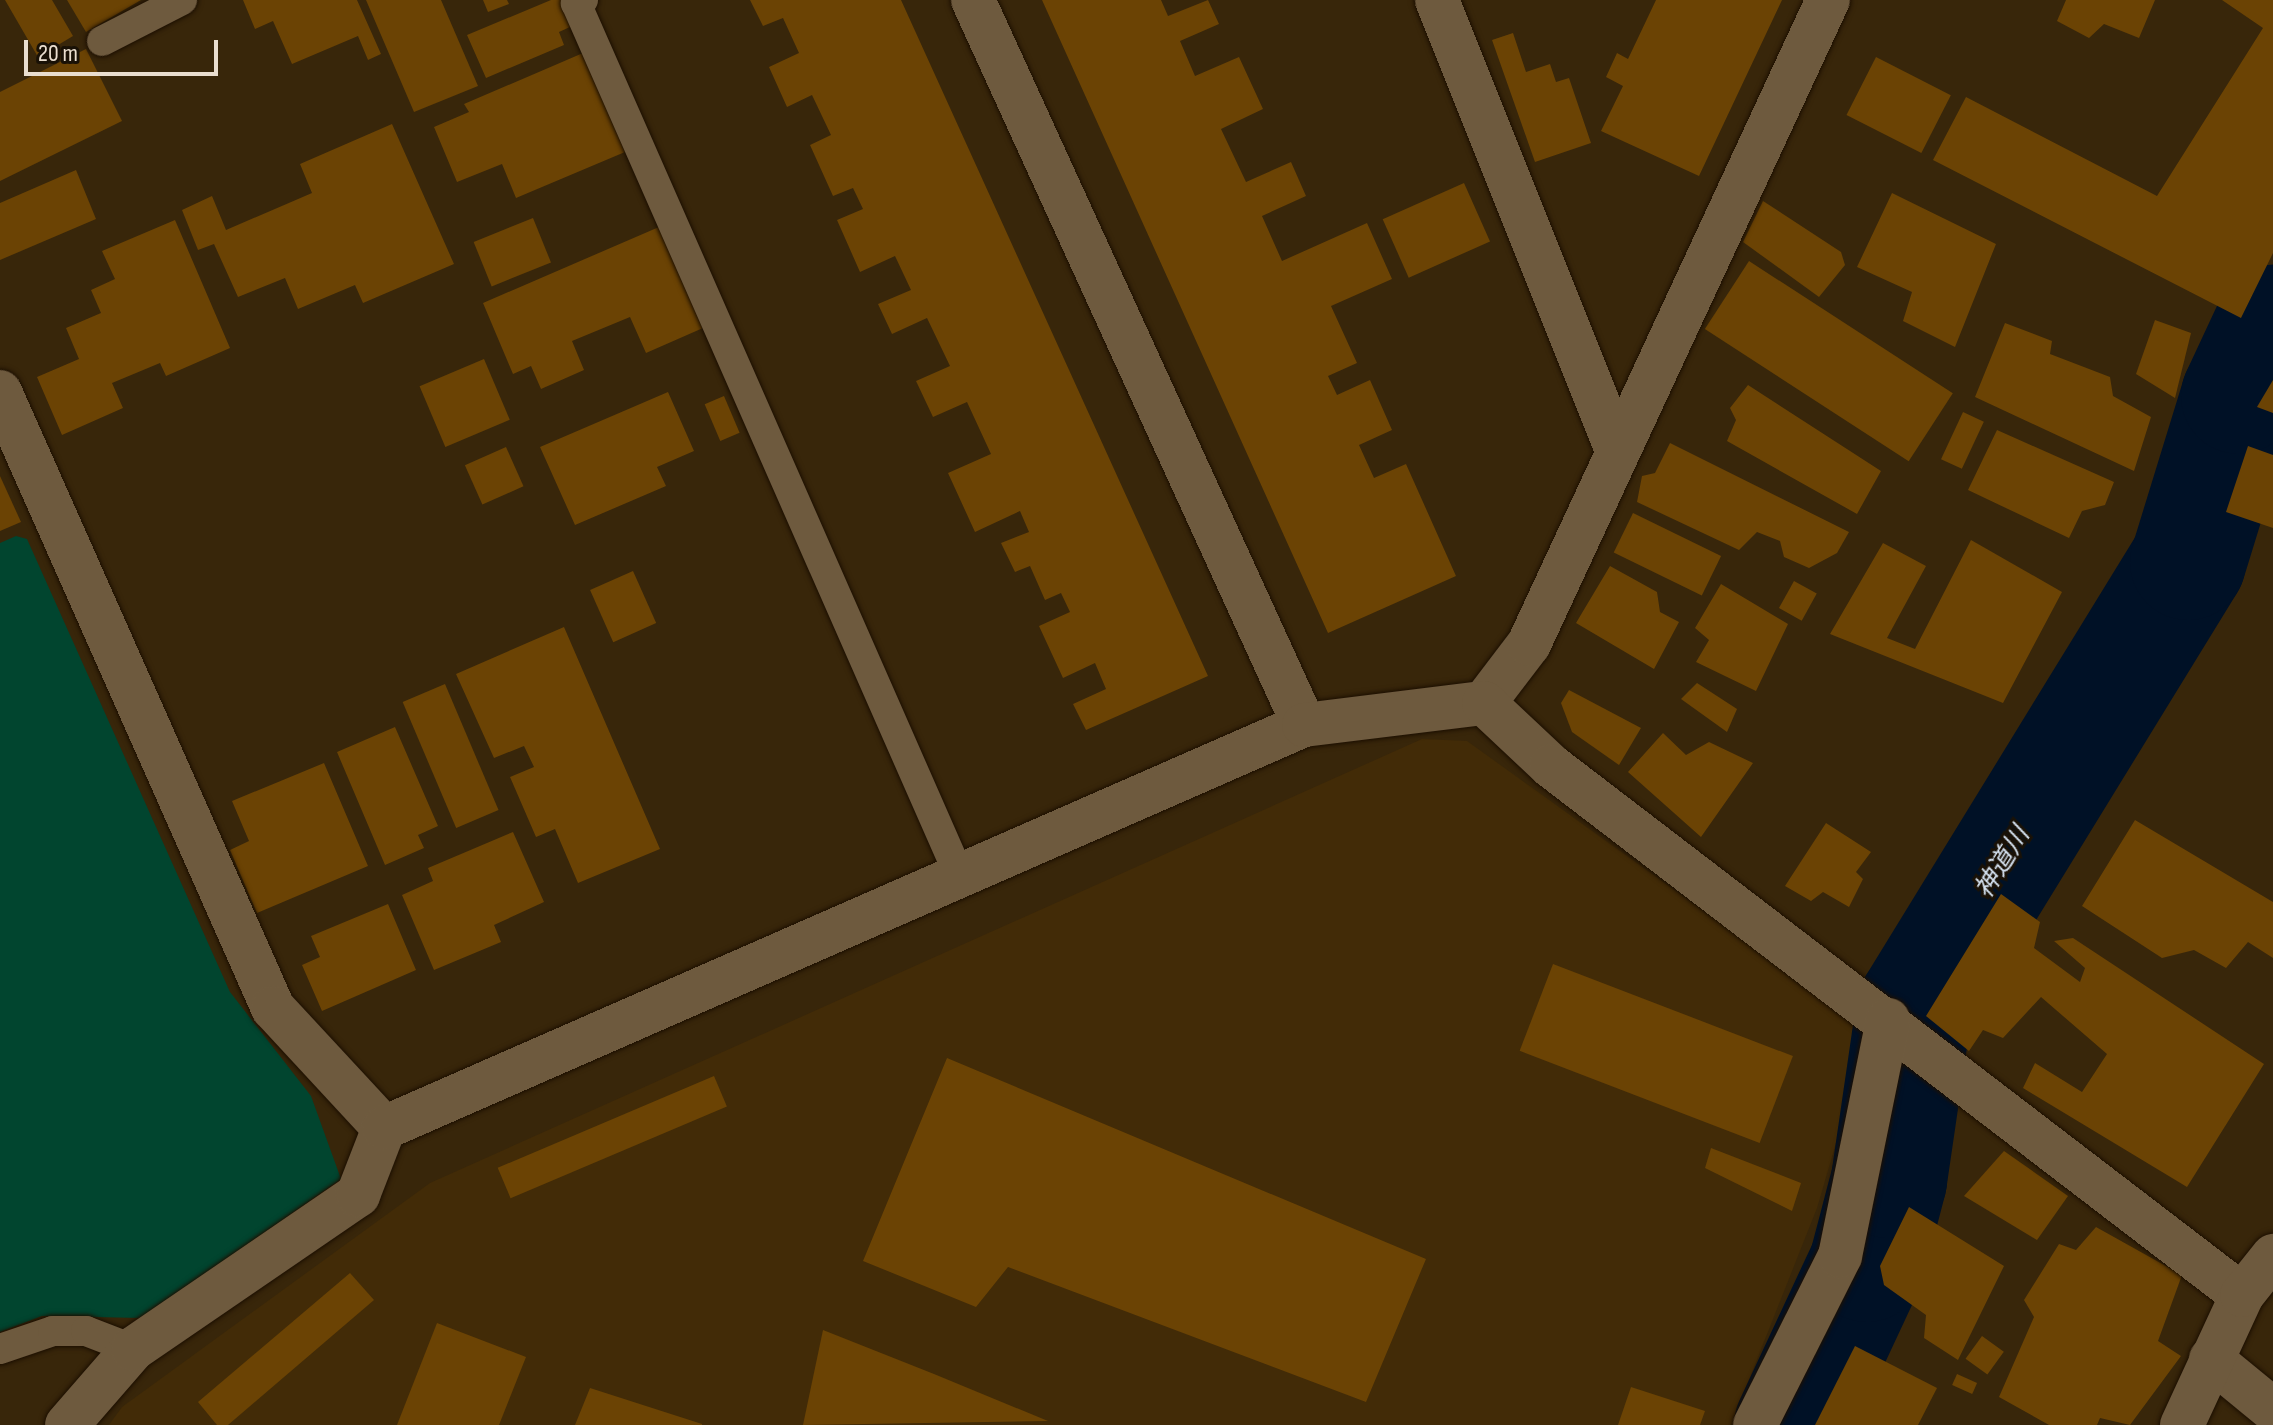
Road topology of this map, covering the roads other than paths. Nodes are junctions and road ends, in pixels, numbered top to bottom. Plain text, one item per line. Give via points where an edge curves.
1 (182, 0) edge
2 (583, 0) edge
3 (973, 0) edge
4 (1437, 0) edge
5 (1828, 0) edge
6 (102, 41) dead end
7 (0, 392) edge
8 (1617, 450) junction
9 (1484, 703) junction
10 (1304, 725) junction
11 (960, 877) junction
12 (1902, 1030) junction
13 (384, 1128) junction
14 (2273, 1256) edge
15 (2242, 1295) junction
16 (0, 1349) edge
17 (133, 1349) junction
18 (2211, 1359) junction
19 (2273, 1410) edge
20 (67, 1425) edge
21 (1755, 1425) edge
22 (2182, 1425) edge

1 - 6 lane
2 - 11 lane via 576,3
3 - 10 street
4 - 8 street
5 - 8 street
7 - 13 street via 273,1008
8 - 9 street via 1529,644
9 - 10 street
9 - 12 street via 1551,766
10 - 11 street
11 - 13 street
12 - 15 street
12 - 21 street via 1840,1256
13 - 17 street via 358,1195
14 - 15 street
15 - 18 street
16 - 17 lane via 53,1331 86,1331
17 - 20 street
18 - 19 street
18 - 22 street

